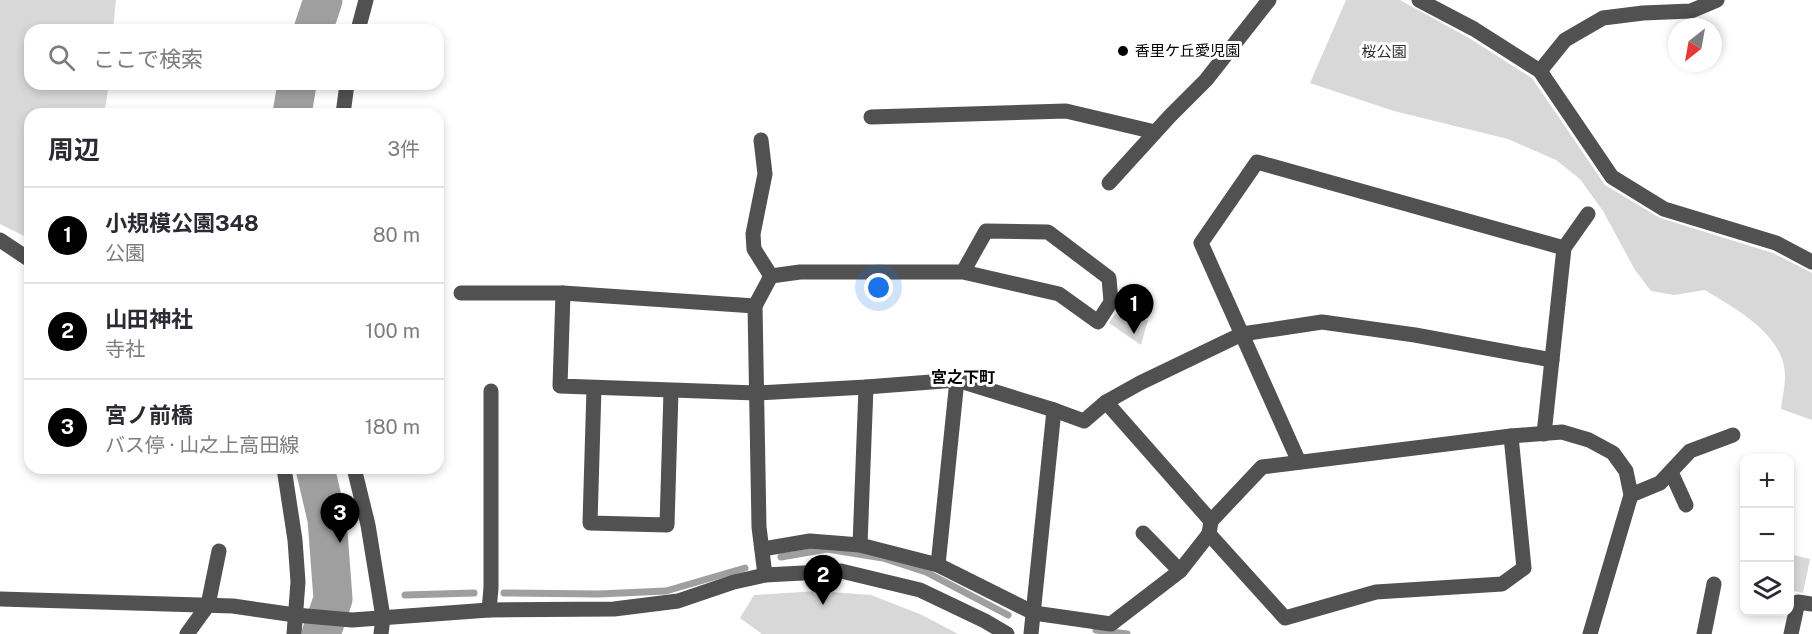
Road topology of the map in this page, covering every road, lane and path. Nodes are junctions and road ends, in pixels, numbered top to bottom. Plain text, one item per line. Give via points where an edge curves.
1 (366, 0) edge
2 (1269, 0) edge
3 (1419, 0) edge
4 (1717, 0) edge
5 (360, 24) edge
6 (1540, 71) junction
7 (346, 90) edge
8 (344, 108) edge
9 (871, 117) dead end
10 (1155, 132) junction
11 (761, 140) dead end
12 (1109, 183) dead end
13 (1588, 214) dead end
14 (0, 240) edge
15 (1564, 248) junction
16 (24, 257) edge
17 (1812, 262) edge
18 (963, 272) junction
19 (771, 276) junction
20 (461, 293) dead end
21 (563, 293) junction
22 (755, 306) junction
23 (1242, 334) junction
24 (1552, 360) junction
25 (957, 380) junction
26 (866, 387) junction
27 (594, 388) junction
28 (491, 391) dead end
29 (671, 391) junction
30 (756, 393) junction
31 (1106, 402) junction
32 (1054, 410) junction
33 (1544, 434) junction
34 (1733, 435) dead end
35 (1511, 436) junction
36 (1299, 462) junction
37 (1671, 472) junction
38 (285, 474) edge
39 (356, 474) edge
40 (1631, 495) junction
41 (1686, 505) dead end
42 (1210, 528) junction
43 (1143, 533) dead end
44 (860, 545) junction
45 (762, 549) junction
46 (219, 551) dead end
47 (938, 565) junction
48 (1180, 571) junction
49 (765, 575) junction
50 (1714, 584) dead end
51 (0, 599) edge
52 (1812, 604) edge
53 (208, 605) junction
54 (489, 610) junction
55 (1034, 613) junction
56 (297, 615) junction
57 (383, 618) junction
58 (187, 634) edge
59 (294, 634) edge
60 (374, 634) edge
61 (381, 634) edge
62 (1007, 634) edge
63 (1031, 634) edge
64 (1590, 634) edge
65 (1704, 634) edge
66 (1791, 634) edge

1 - 5 street
2 - 10 street via 1206,80
3 - 6 street
4 - 6 street via 1690,10 1603,18 1565,40
6 - 17 street via 1612,177 1664,209 1776,243
7 - 8 street
9 - 10 street via 1066,111
10 - 12 street
11 - 19 street via 765,174 753,234 754,249
13 - 15 street
14 - 16 street
15 - 23 street via 1257,162 1201,243
15 - 24 street
18 - 18 street via 1059,294 1098,322 1112,302 1109,278 1048,232 986,231
18 - 19 street via 800,272
19 - 22 street
20 - 21 street
21 - 22 street
21 - 27 street via 560,386
22 - 30 street
23 - 24 street via 1322,322
23 - 31 street
23 - 36 street
24 - 33 street
25 - 26 street
25 - 32 street
25 - 47 street
26 - 30 street
26 - 44 street
27 - 29 street
27 - 29 street via 590,523 667,525
28 - 54 street
29 - 30 street
30 - 45 street
31 - 32 street via 1084,421
31 - 42 street
32 - 55 street
33 - 35 street
33 - 40 street via 1562,432 1613,453 1626,471
34 - 37 street via 1690,452
35 - 36 street
35 - 42 street via 1524,568 1502,584 1377,592 1285,618
36 - 42 street via 1262,467
37 - 40 street via 1660,483
37 - 41 street
38 - 56 street via 295,540
39 - 57 street via 369,525
40 - 64 street
42 - 48 street
43 - 48 street
44 - 45 street via 810,541
44 - 47 street
45 - 49 street
46 - 53 street
47 - 55 street
48 - 55 street via 1112,624
49 - 54 street via 678,601 614,609
49 - 62 street via 841,571 920,590
50 - 65 street
51 - 53 street
52 - 66 street via 1798,602
53 - 56 street
53 - 58 street
54 - 57 street
55 - 63 street
56 - 57 street via 352,620
56 - 59 street
57 - 60 street
57 - 61 street

